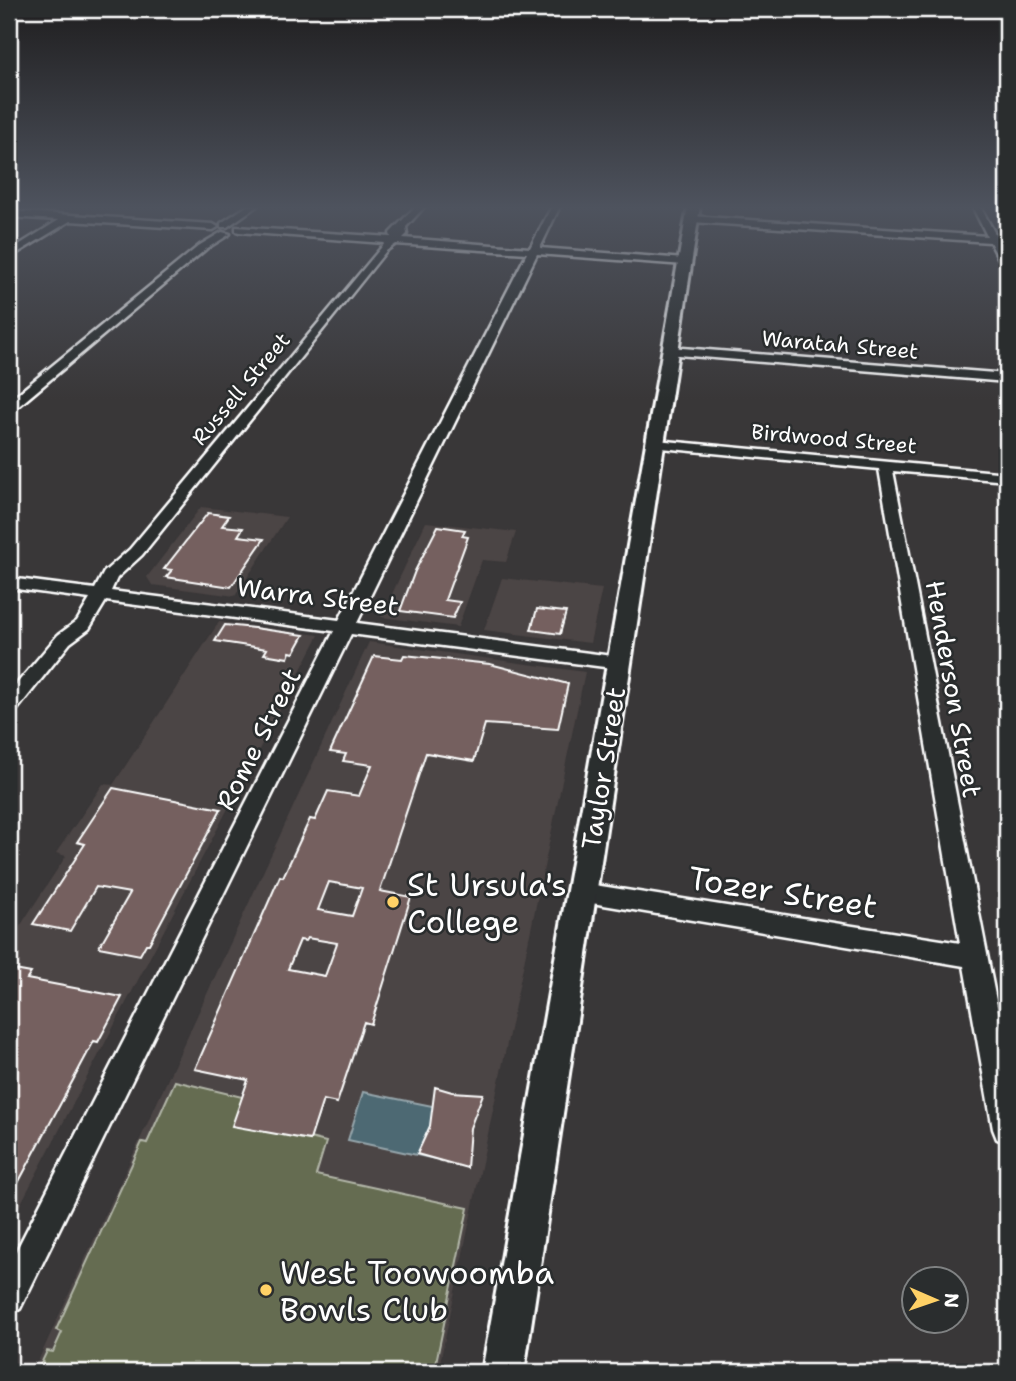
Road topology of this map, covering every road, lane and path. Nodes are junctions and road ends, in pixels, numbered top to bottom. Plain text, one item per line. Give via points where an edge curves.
1 (175, 270) edge
2 (368, 270) edge
3 (523, 270) edge
4 (684, 270) edge
5 (670, 351) junction
6 (1007, 379) edge
7 (9, 407) edge
8 (656, 444) junction
9 (885, 465) junction
10 (1007, 477) edge
11 (9, 583) edge
12 (101, 595) junction
13 (345, 626) junction
14 (620, 663) junction
15 (9, 706) edge
16 (582, 893) junction
17 (974, 956) junction
18 (1007, 1129) edge
19 (9, 1298) edge
20 (503, 1372) edge

1 - 7 street
2 - 12 street, Russell Street via 136,552 121,577
3 - 13 street, Rome Street
4 - 5 street, Taylor Street
5 - 6 street, Waratah Street
5 - 8 street, Taylor Street
8 - 9 street, Birdwood Street
8 - 14 street, Taylor Street
9 - 10 street, Birdwood Street
9 - 17 street, Henderson Street
11 - 12 street, Warra Street
12 - 13 street, Warra Street
12 - 15 street, Russell Street via 91,614 64,639
13 - 14 street, Warra Street
13 - 19 street, Rome Street
14 - 16 street, Taylor Street
16 - 17 street, Tozer Street
16 - 20 street, Taylor Street
17 - 18 street, Henderson Street

